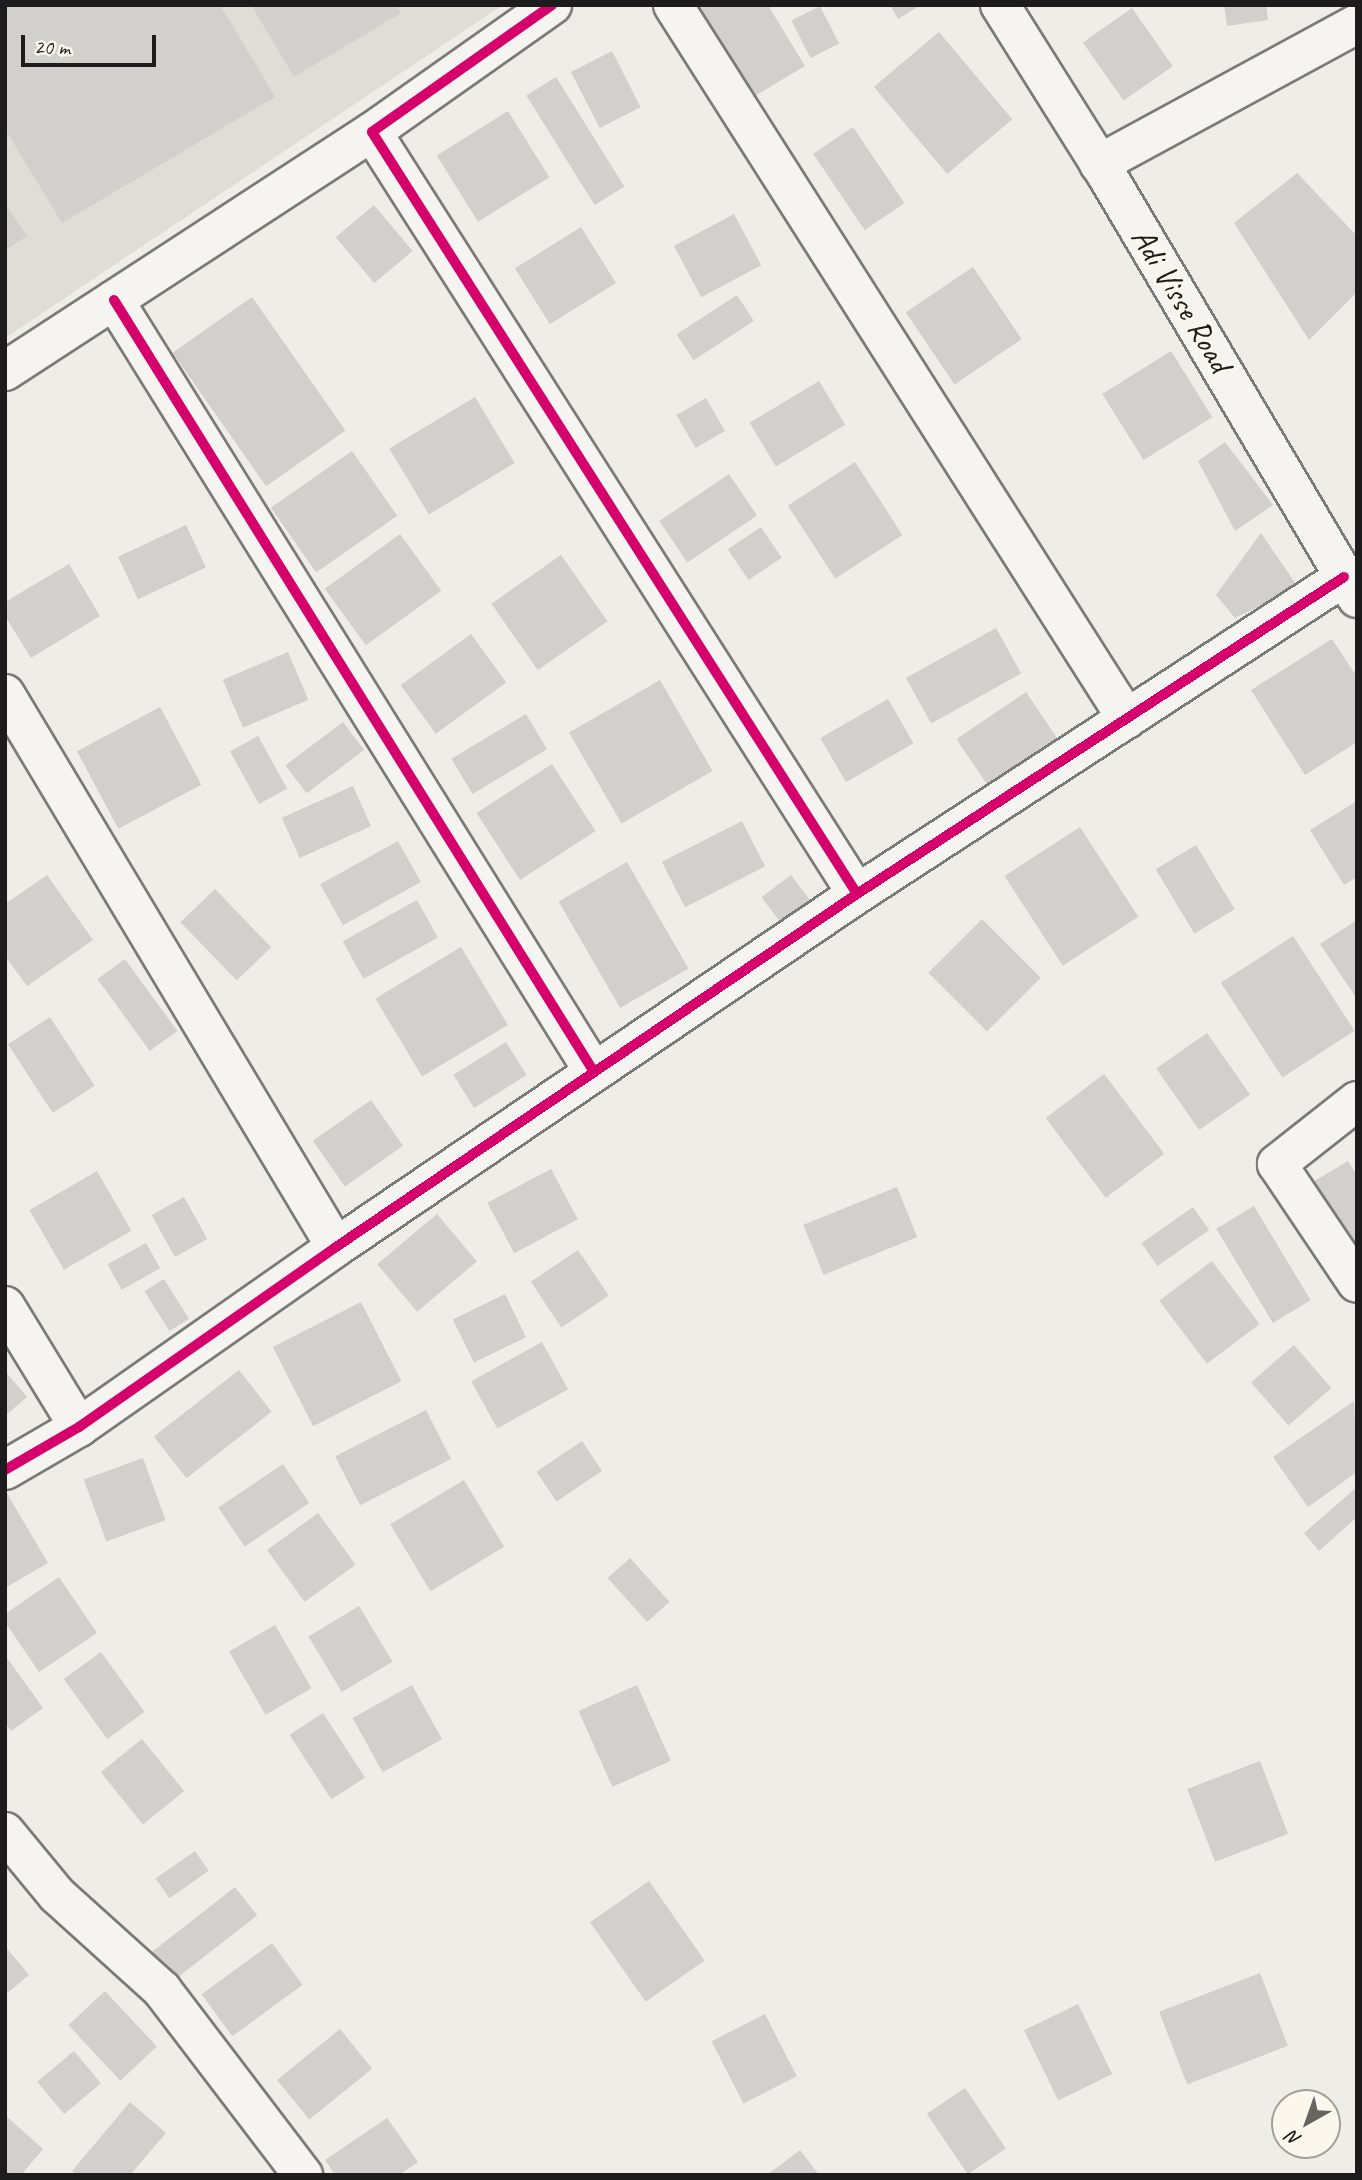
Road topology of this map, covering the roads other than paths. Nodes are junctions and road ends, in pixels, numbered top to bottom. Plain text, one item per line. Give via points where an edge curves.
1 (552, 5) edge
2 (673, 5) edge
3 (1000, 5) edge
4 (1357, 24) edge
5 (372, 132) junction
6 (1099, 164) junction
7 (114, 300) junction
8 (5, 371) edge
9 (1350, 588) edge
10 (5, 694) edge
11 (1127, 719) junction
12 (857, 894) junction
13 (594, 1072) junction
14 (1357, 1101) edge
15 (336, 1247) junction
16 (1357, 1283) edge
17 (5, 1306) edge
18 (79, 1427) junction
19 (5, 1470) edge
20 (5, 1832) edge
21 (303, 2175) edge

1 - 5 street
2 - 11 street
3 - 6 street, Adi Visse Road
4 - 6 street
5 - 7 street
5 - 12 street
6 - 9 street, Adi Visse Road
7 - 8 street
7 - 13 street
9 - 11 street
10 - 15 street
11 - 12 street
12 - 13 street
13 - 15 street
14 - 16 street via 1277,1164
15 - 18 street
17 - 18 street
18 - 19 street
20 - 21 street via 57,1895 162,1990

